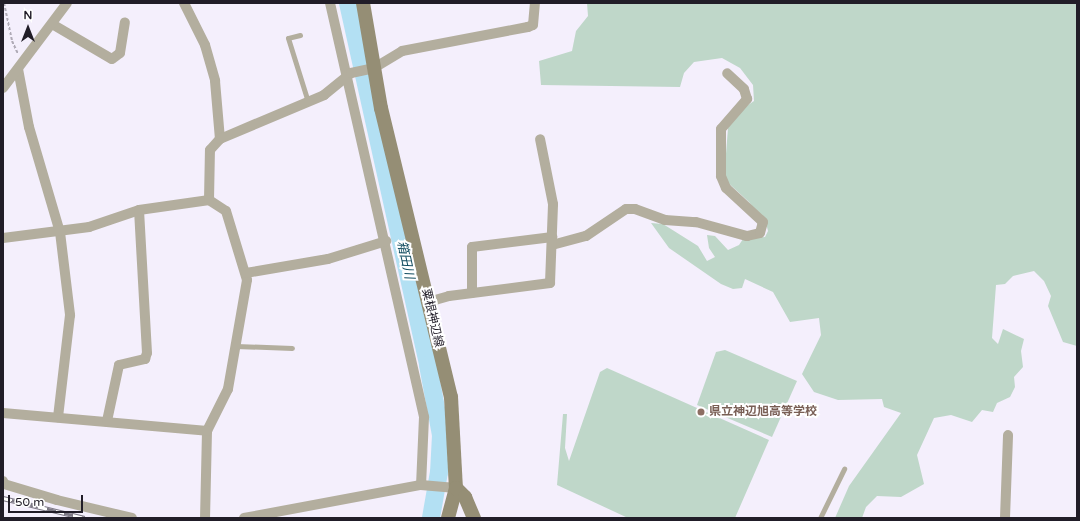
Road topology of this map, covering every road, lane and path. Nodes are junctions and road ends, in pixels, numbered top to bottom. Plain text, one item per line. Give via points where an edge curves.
1 (4, 3) edge
2 (67, 3) edge
3 (184, 3) edge
4 (330, 3) edge
5 (363, 3) edge
6 (535, 3) edge
7 (125, 22) dead end
8 (52, 24) junction
9 (300, 35) dead end
10 (21, 65) junction
11 (372, 68) junction
12 (727, 73) dead end
13 (348, 76) junction
14 (3, 88) edge
15 (308, 102) junction
16 (220, 139) junction
17 (540, 139) dead end
18 (209, 200) junction
19 (139, 210) junction
20 (60, 232) junction
21 (3, 238) edge
22 (386, 241) junction
23 (552, 241) junction
24 (246, 273) junction
25 (472, 293) junction
26 (428, 302) junction
27 (236, 346) junction
28 (292, 348) dead end
29 (3, 413) edge
30 (58, 417) junction
31 (107, 421) junction
32 (207, 431) junction
33 (1008, 435) dead end
34 (844, 469) dead end
35 (3, 481) edge
36 (423, 485) junction
37 (454, 487) junction
38 (132, 518) edge
39 (205, 518) edge
40 (244, 518) edge
41 (448, 518) edge
42 (474, 518) edge
43 (820, 518) edge
44 (1005, 518) edge

1 - 10 path via 12,42
2 - 8 street
3 - 16 street via 205,45 214,81
4 - 13 street
5 - 11 main road, 粟根神辺線
6 - 11 street via 533,24 528,27 402,51
7 - 8 street via 120,53 112,59
8 - 10 street
9 - 15 lane via 288,38
10 - 14 street
10 - 20 street via 29,127
11 - 13 street
11 - 26 main road, 粟根神辺線
12 - 23 street via 744,89 747,98 721,129 721,176 726,188 763,222 760,233 747,236 696,222 665,220 635,209 626,209 586,236
13 - 15 street via 324,95
13 - 22 street
15 - 16 street
16 - 18 street via 210,150
17 - 23 street via 553,204
18 - 19 street
18 - 24 street via 226,211
19 - 20 street via 88,227
19 - 31 street via 148,353 145,359 118,365
20 - 21 street
20 - 30 street via 70,315
22 - 24 street via 328,259
22 - 36 street via 424,417
23 - 25 street via 550,283
23 - 25 street via 472,247
24 - 27 street
25 - 26 street
26 - 37 main road, 粟根神辺線 via 451,397
27 - 28 lane
27 - 32 street via 228,389
29 - 30 street
30 - 31 street
31 - 32 street
32 - 39 street
33 - 44 street
34 - 43 lane
35 - 38 street via 4,484 56,500
36 - 37 street
36 - 40 street
37 - 41 main road, 粟根神辺線
37 - 42 main road via 465,497

